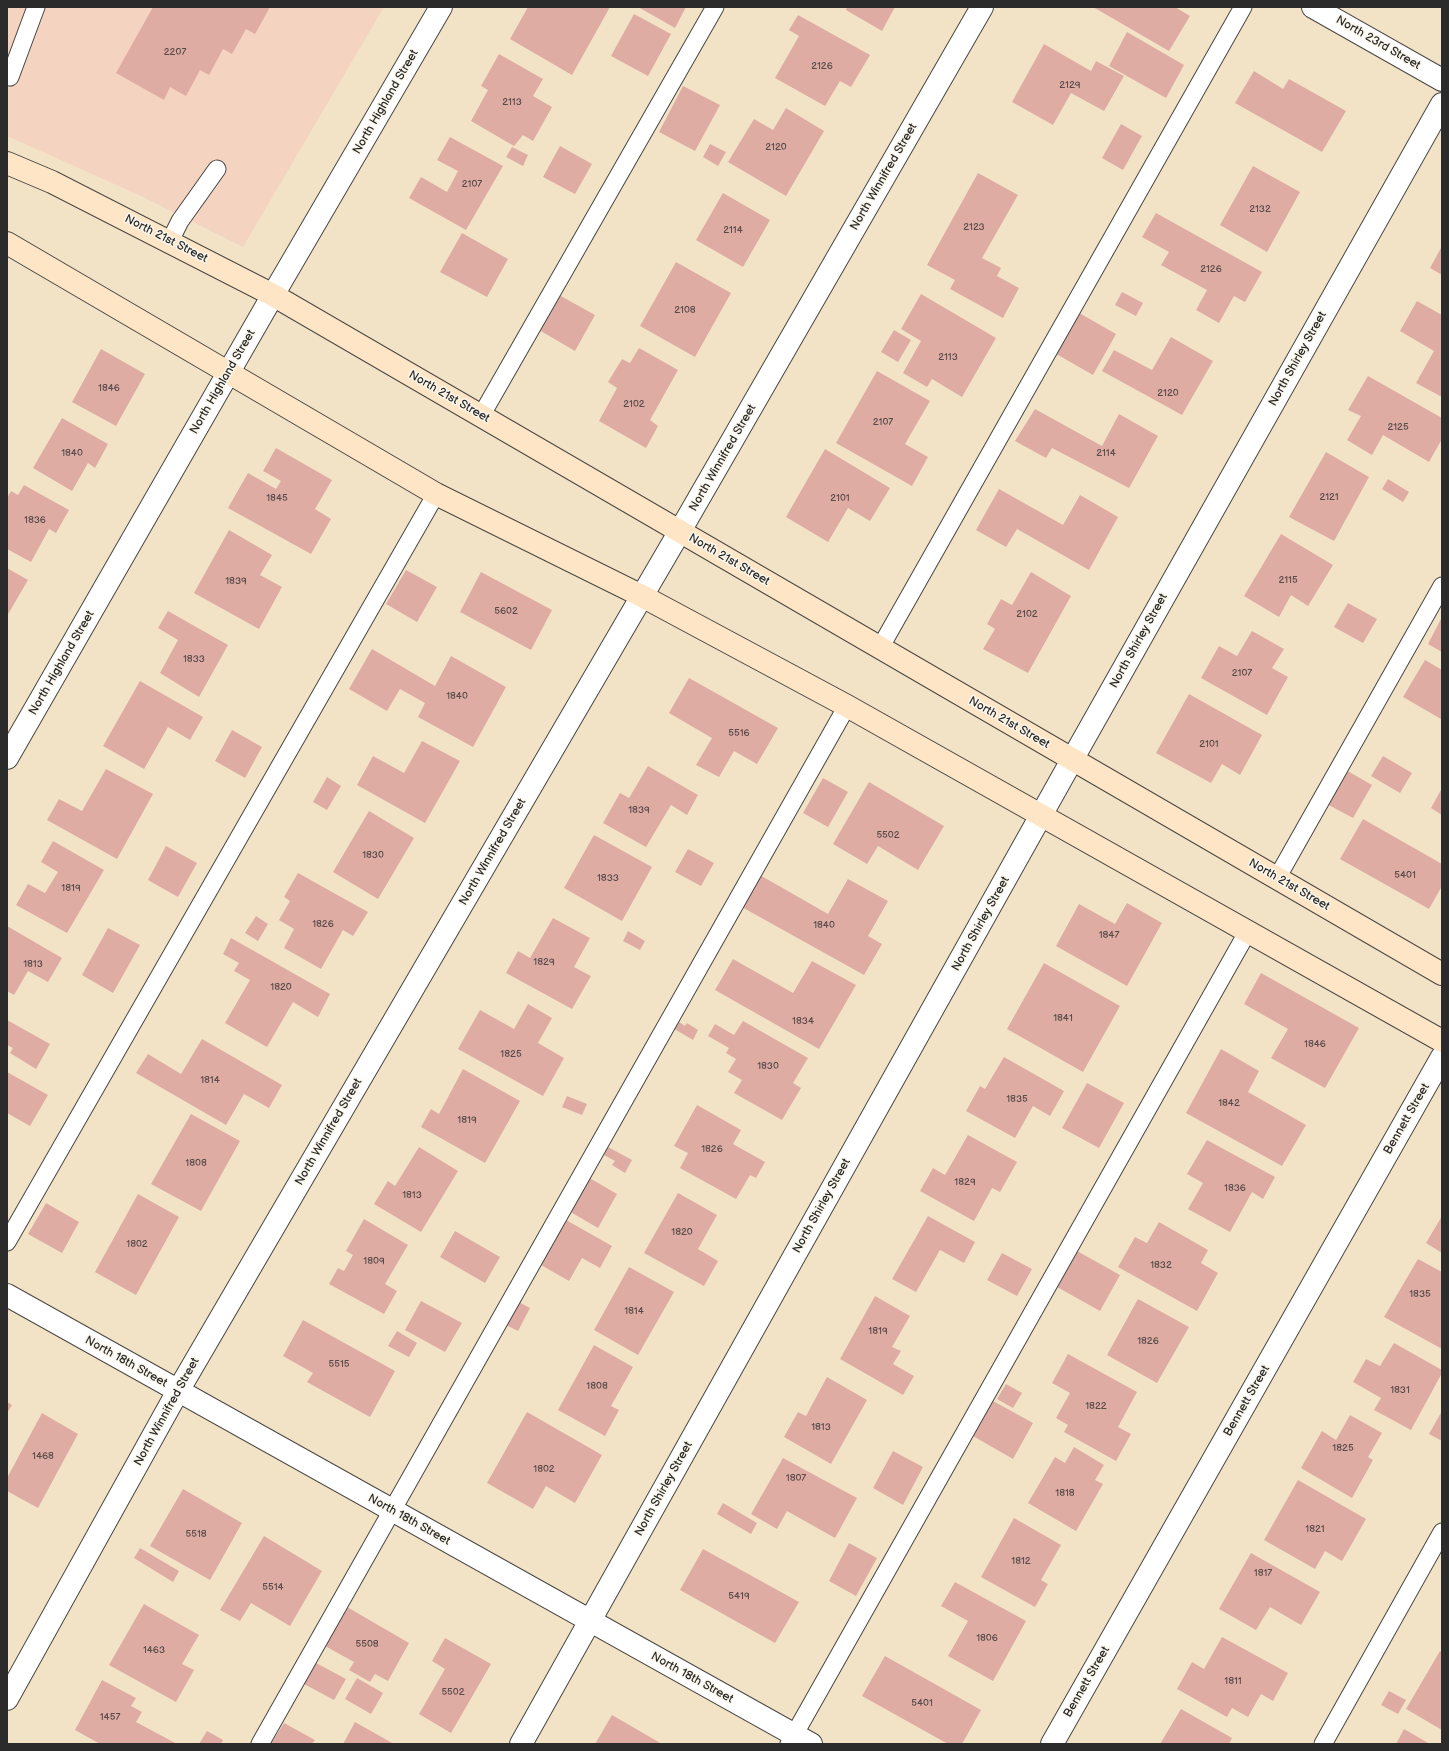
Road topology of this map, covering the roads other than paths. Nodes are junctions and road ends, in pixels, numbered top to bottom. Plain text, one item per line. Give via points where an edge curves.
1 (36, 7) edge
2 (441, 7) edge
3 (715, 7) edge
4 (982, 7) edge
5 (1242, 7) edge
6 (1313, 7) edge
7 (10, 76) dead end
8 (1442, 80) edge
9 (1442, 104) edge
10 (7, 163) edge
11 (217, 169) dead end
12 (170, 241) junction
13 (9, 248) edge
14 (273, 295) junction
15 (229, 371) junction
16 (481, 416) junction
17 (436, 494) junction
18 (680, 532) junction
19 (1442, 586) edge
20 (642, 596) junction
21 (880, 648) junction
22 (847, 706) junction
23 (7, 758) edge
24 (1072, 760) junction
25 (1042, 814) junction
26 (1277, 878) junction
27 (1248, 931) junction
28 (1442, 974) edge
29 (1442, 1041) edge
30 (1442, 1057) edge
31 (7, 1242) edge
32 (7, 1295) edge
33 (178, 1391) junction
34 (392, 1510) junction
35 (1442, 1532) edge
36 (590, 1621) junction
37 (7, 1699) edge
38 (798, 1741) edge
39 (260, 1744) edge
40 (521, 1744) edge
41 (1052, 1744) edge
42 (1323, 1744) edge

1 - 7 lane
2 - 14 street, North Highland Street
3 - 16 lane
4 - 18 street, North Winnifred Street
5 - 21 lane
6 - 8 street, North 23rd Street
9 - 24 street, North Shirley Street
10 - 12 main road, North 21st Street via 52,182
11 - 12 lane via 180,221
12 - 14 main road, North 21st Street
13 - 15 main road
14 - 15 street, North Highland Street
14 - 16 main road, North 21st Street
15 - 17 main road
15 - 23 street, North Highland Street
16 - 18 main road, North 21st Street
17 - 20 main road
17 - 31 lane
18 - 20 street, North Winnifred Street
18 - 21 main road, North 21st Street
19 - 26 lane
20 - 22 main road
20 - 33 street, North Winnifred Street
21 - 24 main road, North 21st Street
22 - 25 main road
22 - 34 lane
24 - 25 street, North Shirley Street
24 - 26 main road, North 21st Street
25 - 27 main road
25 - 36 street, North Shirley Street
26 - 28 main road, North 21st Street
27 - 29 main road
27 - 38 lane
30 - 41 street, Bennett Street
32 - 33 street, North 18th Street
33 - 34 street, North 18th Street
33 - 37 street, North Winnifred Street
34 - 36 street, North 18th Street
34 - 39 lane
35 - 42 lane
36 - 38 street, North 18th Street
36 - 40 street, North Shirley Street

